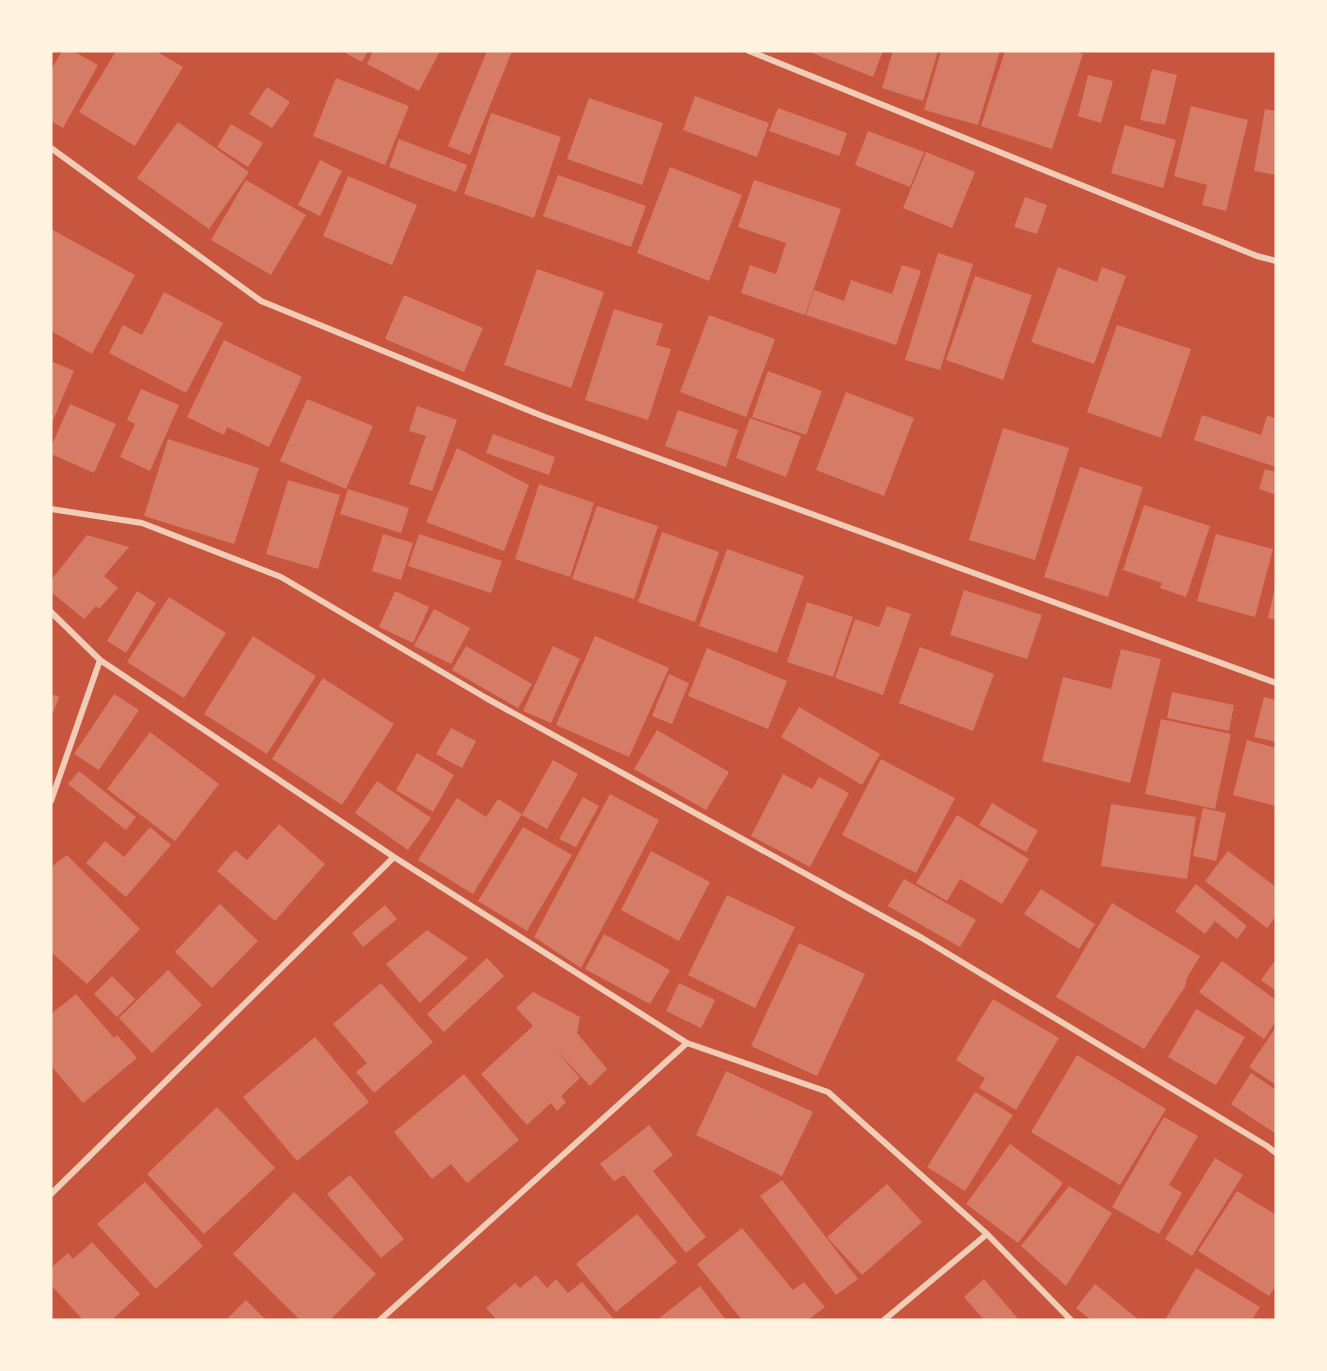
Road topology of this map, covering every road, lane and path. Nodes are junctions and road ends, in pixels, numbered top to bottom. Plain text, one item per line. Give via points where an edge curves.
1 (749, 51) edge
2 (51, 148) edge
3 (1276, 261) edge
4 (51, 509) edge
5 (51, 612) edge
6 (100, 660) junction
7 (1276, 683) edge
8 (51, 801) edge
9 (394, 857) junction
10 (687, 1043) junction
11 (1276, 1153) edge
12 (51, 1194) edge
13 (987, 1234) junction
14 (380, 1320) edge
15 (884, 1320) edge
16 (1071, 1320) edge

1 - 3 street
2 - 7 street via 261,301 545,417
4 - 11 street via 142,523 281,577 486,698 922,938
5 - 6 street
6 - 8 street
6 - 9 street
9 - 10 street
9 - 12 street
10 - 13 street via 828,1092
10 - 14 street
13 - 15 street
13 - 16 street

